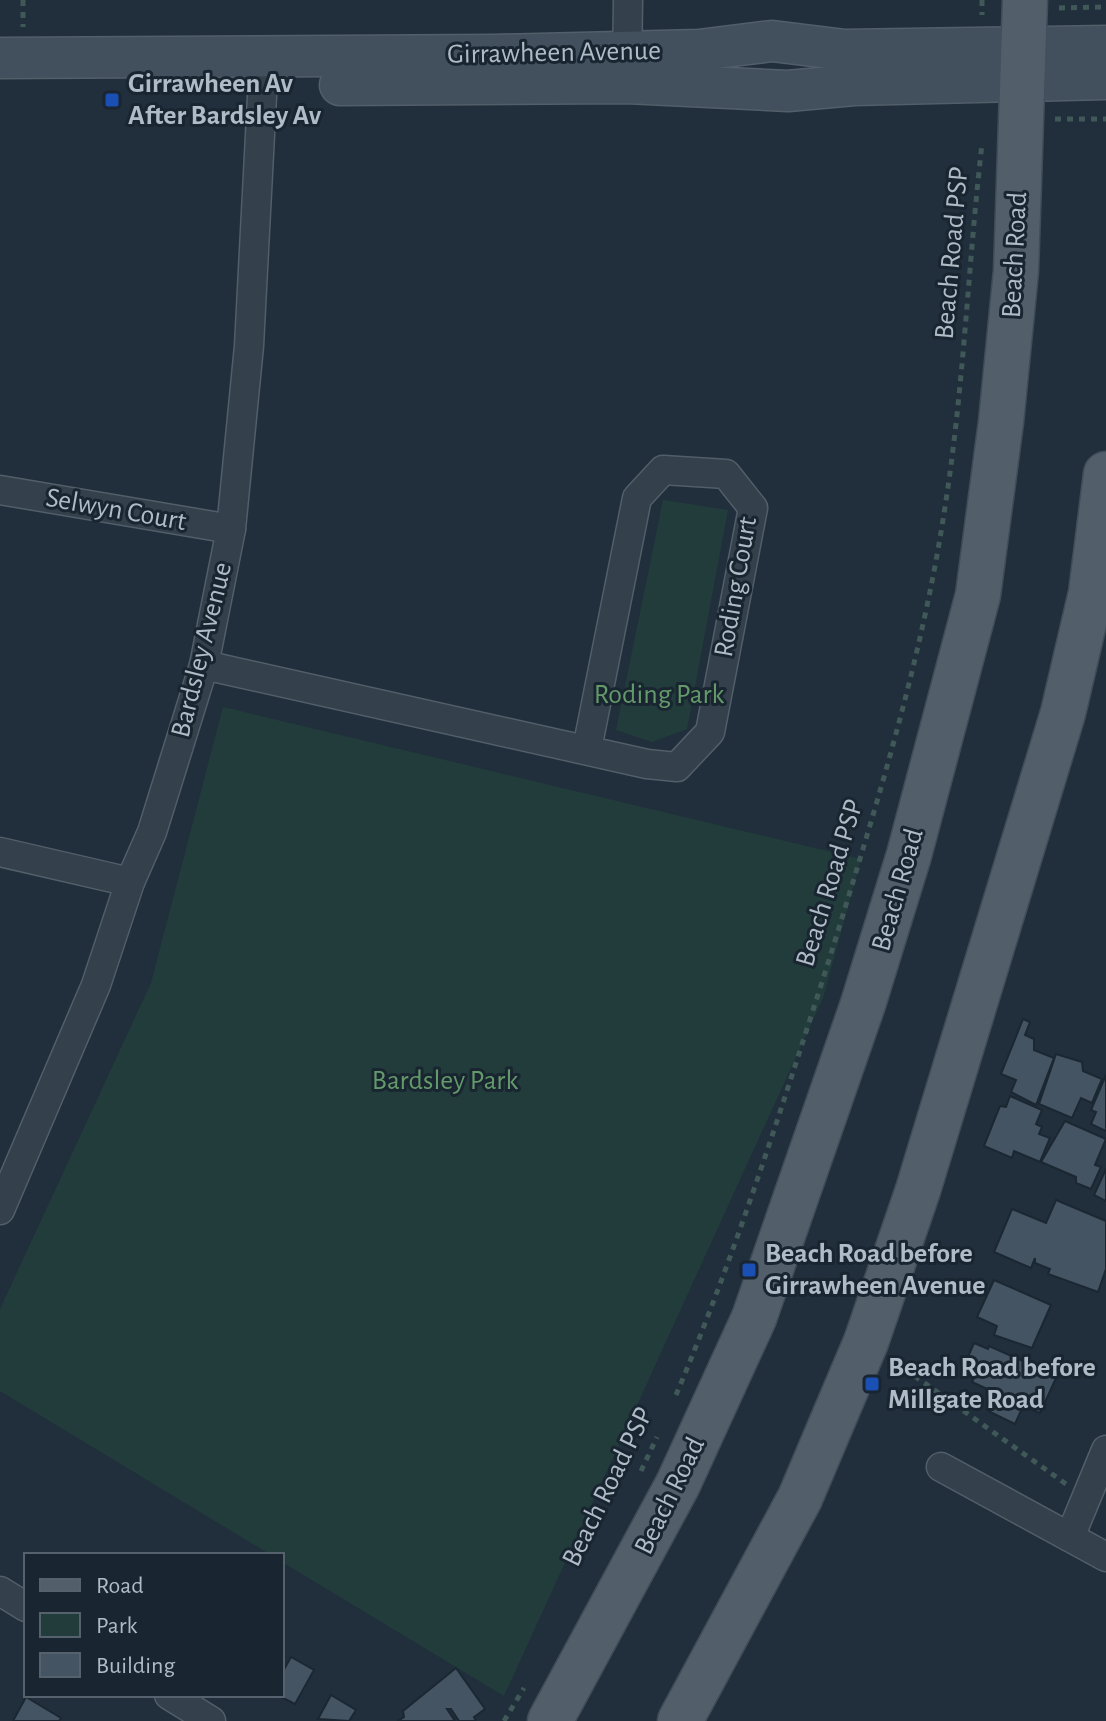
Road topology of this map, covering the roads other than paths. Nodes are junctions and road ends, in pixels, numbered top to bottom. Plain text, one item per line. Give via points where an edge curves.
1 (628, 0) edge
2 (1025, 0) edge
3 (1106, 46) edge
4 (0, 58) edge
5 (1011, 58) junction
6 (627, 67) junction
7 (263, 72) junction
8 (1106, 79) edge
9 (0, 84) edge
10 (1106, 474) edge
11 (0, 490) edge
12 (231, 529) junction
13 (204, 665) junction
14 (587, 749) junction
15 (0, 852) edge
16 (130, 882) junction
17 (0, 1210) edge
18 (1106, 1450) edge
19 (941, 1467) dead end
20 (1070, 1537) junction
21 (1106, 1557) edge
22 (0, 1591) edge
23 (24, 1606) edge
24 (172, 1697) edge
25 (211, 1721) edge
26 (550, 1721) edge
27 (680, 1721) edge

1 - 6 street
2 - 5 main road, Beach Road
3 - 5 main road, Girrawheen Avenue
4 - 7 main road, Girrawheen Avenue
5 - 6 main road, Girrawheen Avenue via 788,91
5 - 8 main road, Girrawheen Avenue
5 - 26 main road, Beach Road via 1016,271 1001,422 978,595 909,855 754,1318 678,1484
6 - 7 main road, Girrawheen Avenue
7 - 9 main road, Girrawheen Avenue
7 - 12 street, Bardsley Avenue via 249,346
10 - 27 main road via 1091,593 1063,713 923,1175 866,1342 800,1498
11 - 12 street, Selwyn Court
12 - 13 street, Bardsley Avenue
13 - 14 street, Roding Court
13 - 16 street, Bardsley Avenue via 152,832
14 - 14 street, Roding Court via 637,498 663,470 726,474 753,508 710,732 677,767
15 - 16 street
16 - 17 street, Bardsley Avenue via 96,985
18 - 20 street
19 - 20 street
20 - 21 street
22 - 23 street
24 - 25 street

